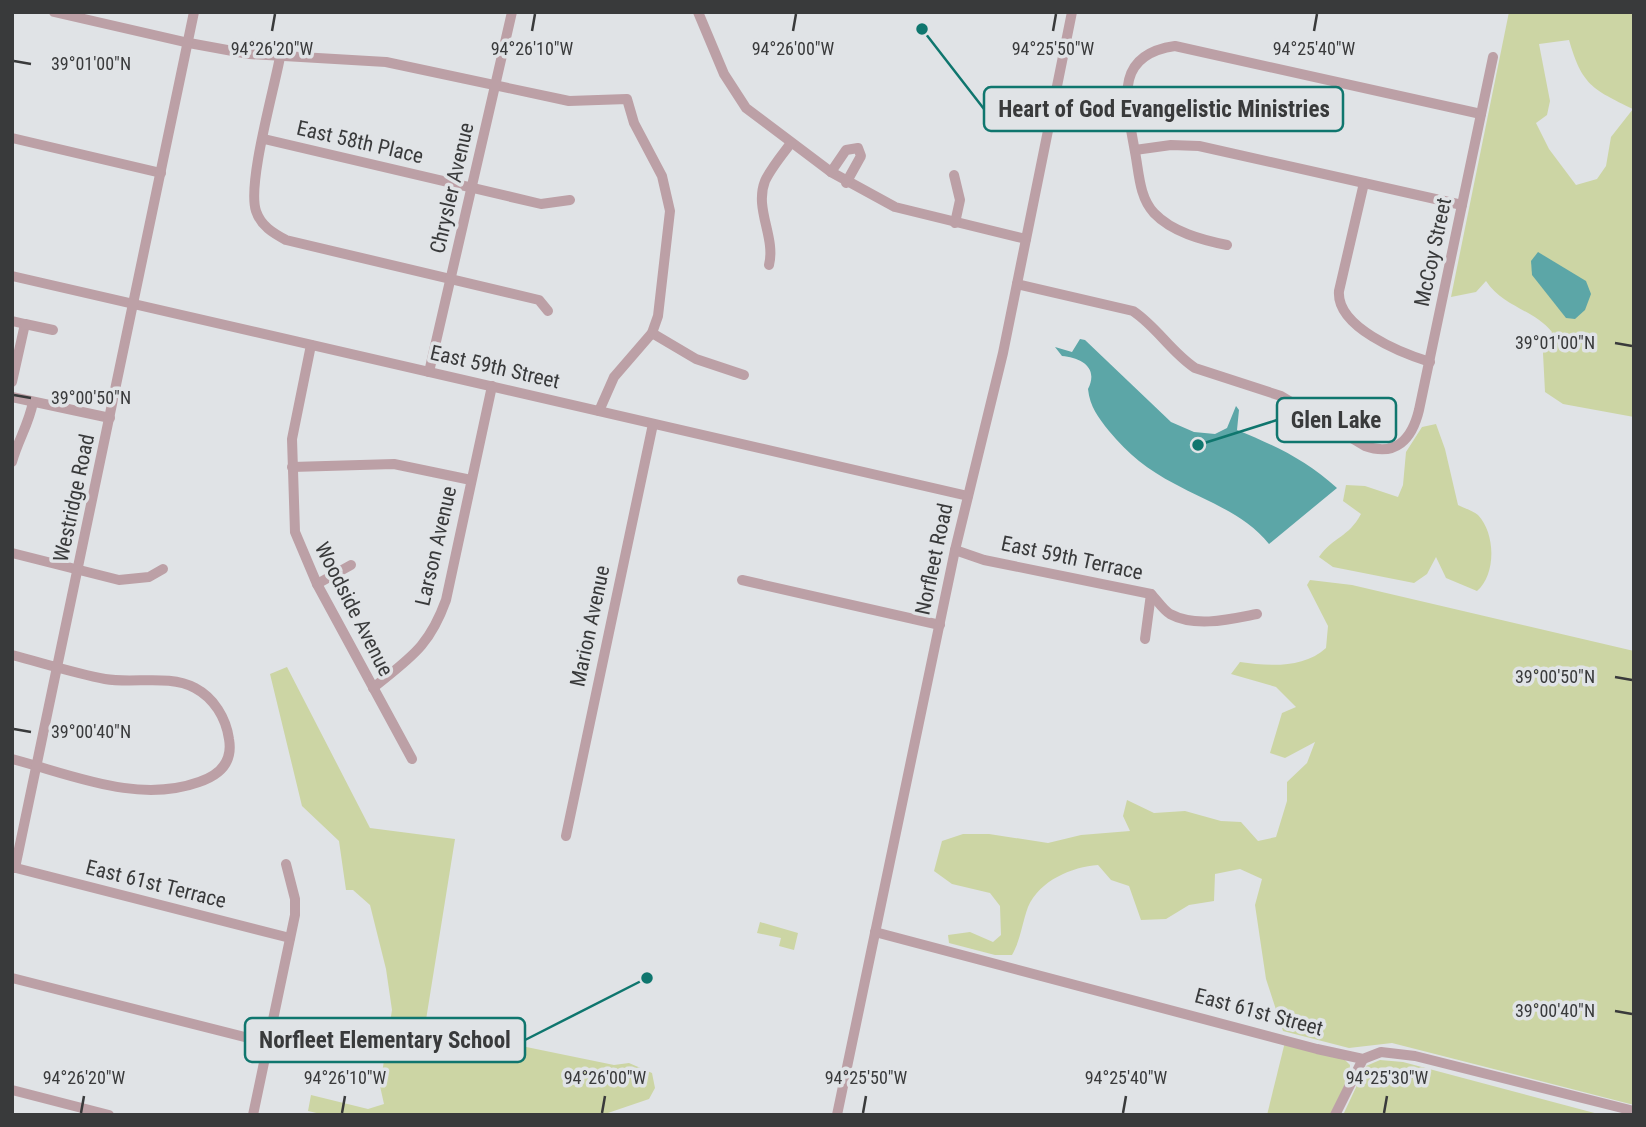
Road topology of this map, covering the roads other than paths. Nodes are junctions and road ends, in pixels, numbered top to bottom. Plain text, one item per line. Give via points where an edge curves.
1 (54, 12) edge
2 (194, 12) edge
3 (512, 12) edge
4 (698, 12) edge
5 (1072, 12) edge
6 (189, 44) junction
7 (280, 57) junction
8 (1493, 57) dead end
9 (495, 84) junction
10 (1126, 97) junction
11 (1054, 104) junction
12 (1481, 114) junction
13 (12, 138) edge
14 (264, 139) junction
15 (791, 144) junction
16 (1135, 150) junction
17 (831, 172) junction
18 (161, 173) junction
19 (954, 175) dead end
20 (846, 183) junction
21 (1364, 183) junction
22 (471, 188) junction
23 (570, 200) dead end
24 (1462, 205) junction
25 (955, 223) junction
26 (1026, 239) junction
27 (1227, 245) dead end
28 (769, 265) dead end
29 (12, 276) edge
30 (450, 279) junction
31 (1017, 284) junction
32 (134, 304) junction
33 (548, 311) dead end
34 (12, 321) edge
35 (25, 324) junction
36 (53, 330) dead end
37 (652, 333) junction
38 (311, 345) junction
39 (1430, 362) junction
40 (429, 372) junction
41 (744, 375) dead end
42 (12, 382) edge
43 (492, 386) junction
44 (12, 397) edge
45 (33, 402) junction
46 (599, 411) junction
47 (110, 418) junction
48 (653, 424) junction
49 (12, 462) edge
50 (292, 467) junction
51 (471, 480) junction
52 (968, 496) junction
53 (955, 550) junction
54 (12, 553) edge
55 (351, 565) dead end
56 (79, 569) junction
57 (163, 569) dead end
58 (742, 580) dead end
59 (317, 584) junction
60 (1151, 594) junction
61 (1257, 614) dead end
62 (940, 625) junction
63 (1144, 639) dead end
64 (12, 655) edge
65 (58, 667) junction
66 (373, 688) junction
67 (12, 759) edge
68 (412, 759) dead end
69 (37, 765) junction
70 (566, 836) dead end
71 (286, 864) dead end
72 (13, 868) edge
73 (875, 932) junction
74 (290, 938) junction
75 (12, 978) edge
76 (268, 1043) junction
77 (1363, 1059) junction
78 (12, 1090) edge
79 (1634, 1111) edge
80 (109, 1115) edge
81 (253, 1115) edge
82 (837, 1115) edge
83 (1335, 1115) edge

1 - 6 street
2 - 6 street, Westridge Road
3 - 9 street, Chrysler Avenue
4 - 15 street via 737,97
5 - 11 street, Norfleet Road
6 - 7 street
6 - 18 street, Westridge Road
7 - 9 street via 386,62
7 - 14 street
8 - 12 street, McCoy Street
9 - 22 street, Chrysler Avenue
9 - 37 street via 569,101 627,99 634,123 662,176 670,211 662,302
10 - 11 street via 1123,102 1095,109
10 - 12 street via 1134,68 1150,53 1175,46
10 - 16 street
11 - 26 street, Norfleet Road
12 - 24 street, McCoy Street
13 - 18 street
14 - 22 street, East 58th Place
14 - 30 street via 254,199 263,224 286,240
15 - 17 street
15 - 28 street via 763,190 772,243
16 - 21 street via 1199,146
16 - 27 street via 1142,194 1154,214 1186,233
17 - 20 street
17 - 20 street via 849,148 858,148 860,159
18 - 32 street, Westridge Road
19 - 25 street via 960,200
20 - 25 street via 895,207
21 - 24 street
21 - 39 street via 1339,291 1340,307 1352,322 1403,354
22 - 23 street, East 58th Place via 541,204
22 - 30 street, Chrysler Avenue
24 - 39 street, McCoy Street
25 - 26 street
26 - 31 street, Norfleet Road
29 - 32 street, East 59th Street
30 - 33 street via 539,300
30 - 40 street, Chrysler Avenue
31 - 39 street, McCoy Street via 1133,311 1195,368 1281,396 1365,446 1385,450 1397,447 1411,434
31 - 52 street, Norfleet Road
32 - 38 street, East 59th Street
32 - 47 street, Westridge Road
34 - 35 street
35 - 36 street
35 - 42 street
37 - 41 street via 696,359
37 - 46 street via 614,377
38 - 40 street, East 59th Street
38 - 50 street, Woodside Avenue via 296,410
40 - 43 street, East 59th Street
43 - 46 street, East 59th Street
43 - 51 street, Larson Avenue
44 - 45 street
45 - 47 street
45 - 49 street via 30,422 19,435
46 - 48 street, East 59th Street
47 - 56 street, Westridge Road
48 - 52 street, East 59th Street
48 - 70 street, Marion Avenue
50 - 51 street via 394,464
50 - 59 street, Woodside Avenue via 295,532
51 - 66 street, Larson Avenue via 437,625 422,648
52 - 53 street, Norfleet Road
53 - 60 street, East 59th Terrace
53 - 62 street, Norfleet Road
54 - 56 street
55 - 59 street
56 - 57 street via 131,581
56 - 65 street, Westridge Road
58 - 62 street
59 - 66 street, Woodside Avenue
60 - 61 street, East 59th Terrace via 1169,613 1184,619 1222,620
60 - 63 street
62 - 73 street, Norfleet Road
64 - 65 street
65 - 69 street, Westridge Road
65 - 69 street via 107,679 174,682 197,689 211,698 221,714 229,734 230,755 211,778 161,791 124,788
66 - 68 street, Woodside Avenue
67 - 69 street
69 - 72 street, Westridge Road
71 - 74 street via 295,899
72 - 74 street, East 61st Terrace
73 - 77 street, East 61st Street
73 - 82 street, Norfleet Road
74 - 76 street
75 - 76 street
76 - 81 street
77 - 79 street, East 61st Street via 1381,1052 1415,1056
77 - 83 street
78 - 80 street

